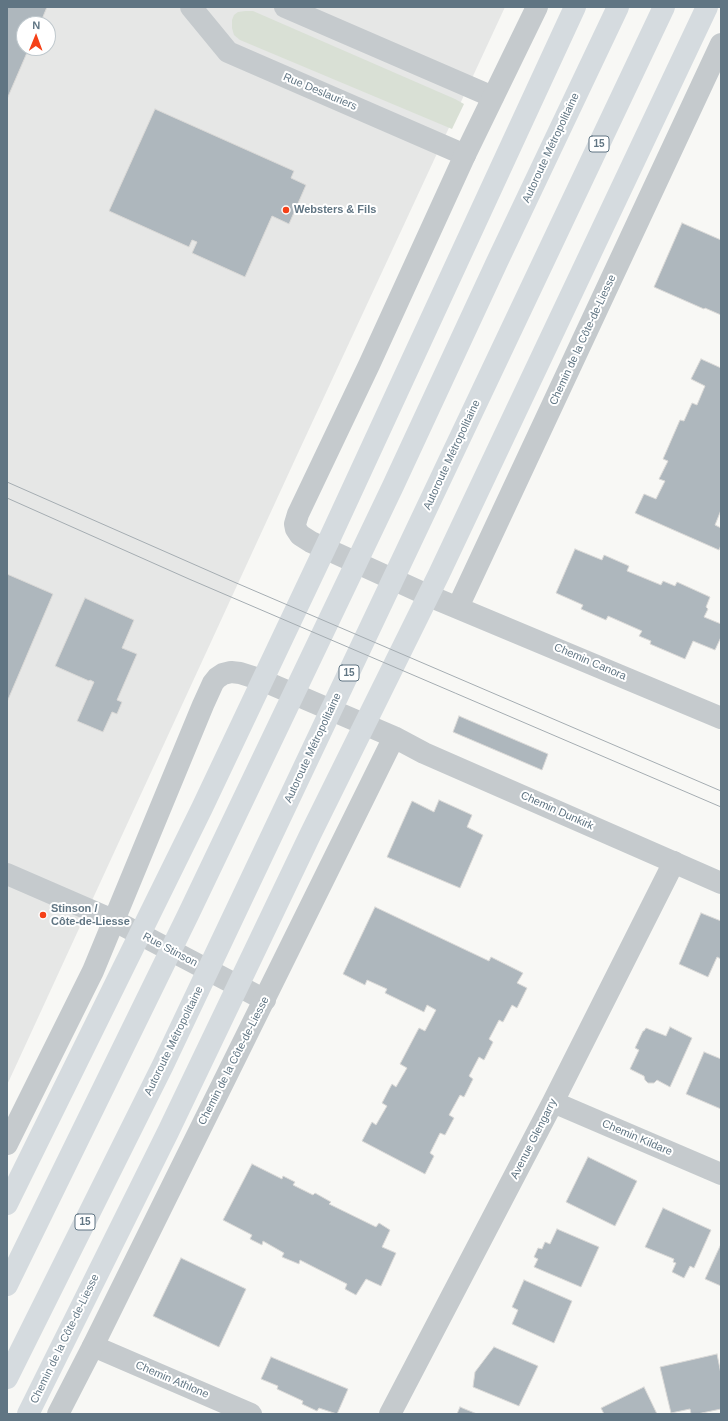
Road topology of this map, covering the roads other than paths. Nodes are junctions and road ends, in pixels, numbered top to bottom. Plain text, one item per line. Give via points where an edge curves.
1 (191, 7) edge
2 (285, 7) edge
3 (537, 7) edge
4 (575, 7) edge
5 (618, 7) edge
6 (664, 7) edge
7 (707, 7) edge
8 (721, 44) edge
9 (493, 97) junction
10 (466, 155) junction
11 (458, 607) junction
12 (721, 718) edge
13 (394, 737) junction
14 (674, 862) junction
15 (7, 874) edge
16 (721, 883) edge
17 (114, 920) junction
18 (265, 1000) junction
19 (553, 1102) junction
20 (7, 1144) edge
21 (721, 1174) edge
22 (7, 1204) edge
23 (7, 1285) edge
24 (93, 1346) junction
25 (7, 1378) edge
26 (28, 1414) edge
27 (58, 1414) edge
28 (251, 1414) edge
29 (390, 1414) edge

1 - 10 street, Rue Deslauriers via 228,52
2 - 9 street
3 - 9 street
4 - 22 main road via 328,542 215,780
5 - 23 main road, Autoroute Métropolitaine via 125,1046
6 - 25 main road, Autoroute Métropolitaine / 15 via 163,1065
7 - 26 main road, Chemin de la Côte-de-Liesse via 439,574
8 - 11 street, Chemin de la Côte-de-Liesse
9 - 10 street
10 - 11 street via 295,524 300,535 311,542
11 - 12 street, Chemin Canora
13 - 14 street, Chemin Dunkirk via 431,756
13 - 17 street via 250,675 231,672 223,674 210,687
13 - 18 street, Chemin de la Côte-de-Liesse
14 - 16 street, Chemin Dunkirk
14 - 19 street, Avenue Glengarry
15 - 17 street, Rue Stinson
17 - 18 street, Rue Stinson
17 - 20 street via 90,978
18 - 24 street, Chemin de la Côte-de-Liesse
19 - 21 street, Chemin Kildare
19 - 29 street, Avenue Glengarry
24 - 27 street, Chemin de la Côte-de-Liesse
24 - 28 street, Chemin Athlone

